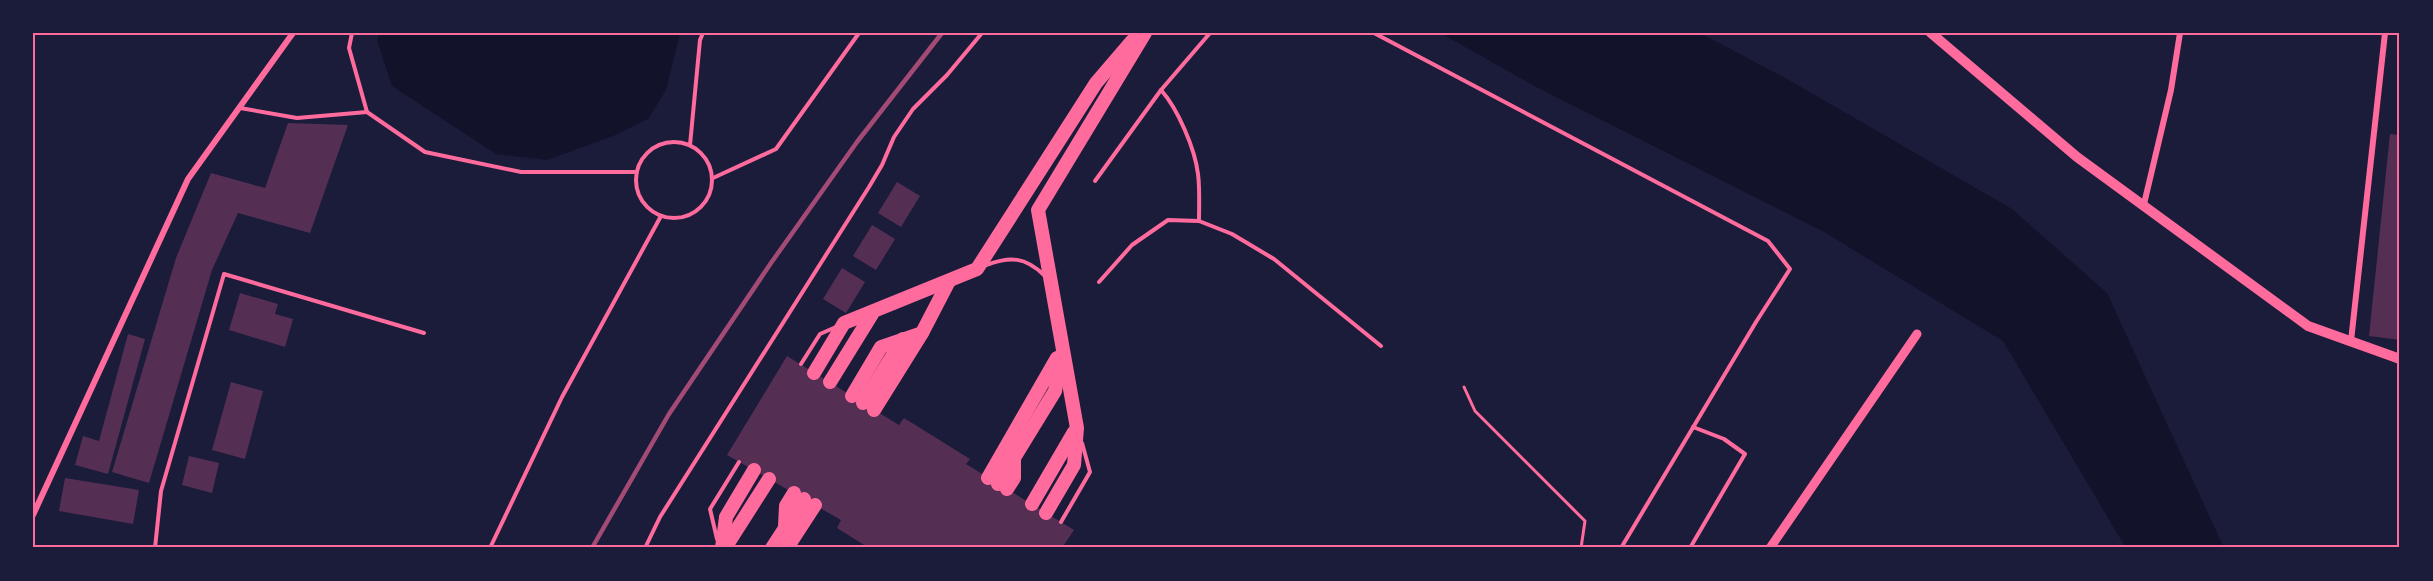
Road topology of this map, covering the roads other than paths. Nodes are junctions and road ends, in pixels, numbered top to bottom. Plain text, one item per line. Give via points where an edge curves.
1 (293, 33) edge
2 (351, 33) edge
3 (703, 33) edge
4 (860, 33) edge
5 (982, 33) edge
6 (1139, 33) edge
7 (1144, 33) edge
8 (1210, 33) edge
9 (1374, 33) edge
10 (1930, 33) edge
11 (2180, 33) edge
12 (2385, 33) edge
13 (1161, 90) junction
14 (239, 108) junction
15 (367, 112) junction
16 (690, 145) junction
17 (637, 172) junction
18 (713, 178) junction
19 (1095, 181) dead end
20 (2144, 204) junction
21 (661, 216) junction
22 (1199, 221) junction
23 (977, 269) junction
24 (949, 281) junction
25 (1051, 282) junction
26 (1099, 282) dead end
27 (872, 314) junction
28 (844, 323) junction
29 (424, 333) dead end
30 (922, 333) junction
31 (1917, 334) dead end
32 (903, 339) junction
33 (2351, 341) junction
34 (1381, 346) dead end
35 (1063, 348) junction
36 (2400, 359) edge
37 (801, 364) dead end
38 (814, 373) dead end
39 (830, 382) dead end
40 (863, 403) junction
41 (1077, 428) junction
42 (1693, 428) junction
43 (739, 462) dead end
44 (754, 470) dead end
45 (769, 479) dead end
46 (1032, 504) dead end
47 (1046, 513) dead end
48 (33, 515) edge
49 (1061, 522) dead end
50 (155, 548) edge
51 (490, 548) edge
52 (645, 548) edge
53 (722, 548) edge
54 (772, 548) edge
55 (787, 548) edge
56 (1621, 548) edge
57 (1690, 548) edge
58 (1770, 548) edge

1 - 14 street
2 - 15 lane via 349,48
3 - 16 lane
4 - 18 lane via 776,149
5 - 52 lane via 913,109 894,137 869,187 660,517
6 - 23 highway via 1096,83
7 - 25 highway via 1038,210
8 - 13 lane
9 - 42 lane via 1768,241 1790,269
10 - 20 main road via 2077,157
11 - 20 street
12 - 33 street
13 - 19 lane
13 - 22 lane via 1189,139 1198,174
14 - 15 lane via 297,118
14 - 48 street via 188,179
15 - 17 lane via 425,152 521,172
16 - 17 lane via 668,142 657,146 641,161
16 - 18 lane via 706,159
17 - 21 lane via 639,194
18 - 21 lane via 706,202 697,211 686,217
20 - 33 main road via 2308,326
21 - 51 lane via 562,397
22 - 26 lane via 1168,220 1132,245
22 - 34 lane via 1233,234 1274,259
23 - 24 highway
23 - 25 lane via 1012,259 1029,262
24 - 27 highway
24 - 30 highway
25 - 35 highway
27 - 28 highway
27 - 39 highway
28 - 37 lane via 820,334
28 - 38 highway
29 - 50 lane via 224,274 161,491
30 - 32 highway
30 - 40 highway
31 - 58 street
32 - 40 highway
32 - 40 highway via 881,347
33 - 36 main road
35 - 35 highway via 998,484 1055,391
35 - 41 highway
41 - 46 highway
41 - 47 highway via 1074,465
41 - 49 lane via 1090,472
42 - 56 lane
42 - 57 lane via 1724,440 1745,454
43 - 53 lane via 710,509
44 - 53 highway via 726,517
45 - 53 highway
54 - 55 highway via 785,528 786,506 804,499

